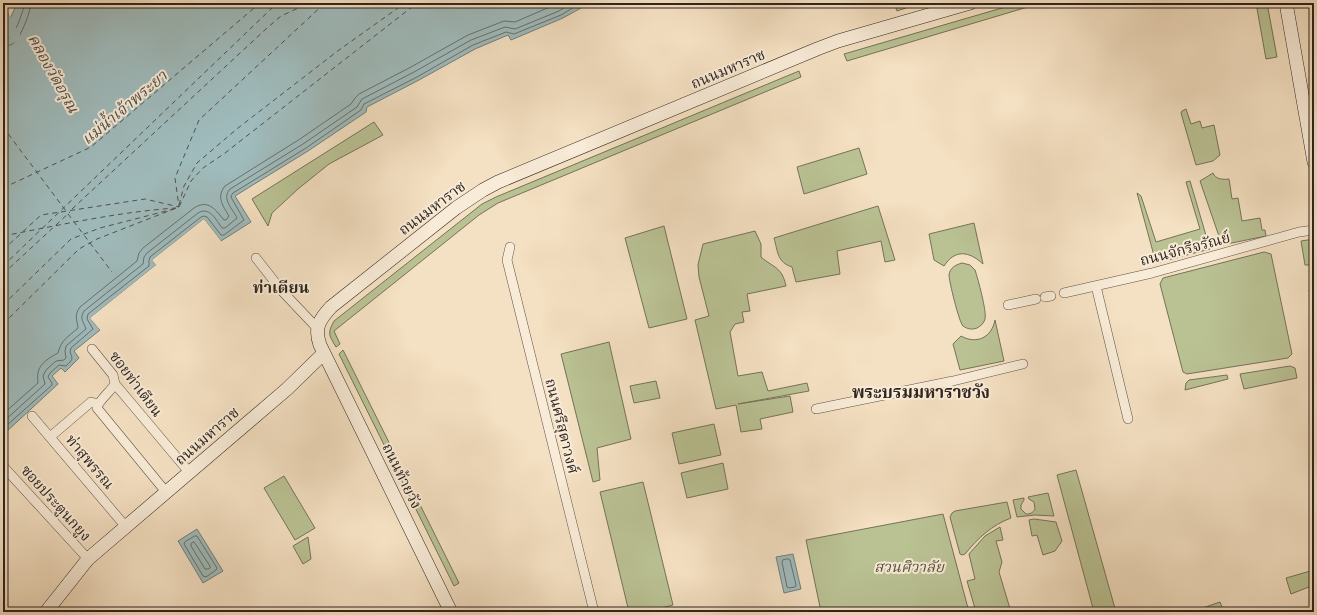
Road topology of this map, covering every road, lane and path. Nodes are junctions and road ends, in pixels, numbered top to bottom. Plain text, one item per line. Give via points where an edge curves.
1 (970, 3) edge
2 (1286, 3) edge
3 (1314, 162) edge
4 (1314, 230) edge
5 (510, 247) dead end
6 (256, 258) dead end
7 (1096, 286) junction
8 (1064, 293) dead end
9 (1044, 297) dead end
10 (1008, 305) dead end
11 (317, 328) junction
12 (92, 349) dead end
13 (324, 353) junction
14 (1023, 364) dead end
15 (115, 384) junction
16 (98, 404) junction
17 (816, 409) dead end
18 (32, 416) dead end
19 (1128, 419) dead end
20 (50, 437) junction
21 (3, 466) edge
22 (189, 472) junction
23 (166, 492) junction
24 (126, 526) junction
25 (88, 560) junction
26 (46, 612) edge
27 (451, 612) edge
28 (594, 612) edge

1 - 11 street, ถนนมหาราช via 838,41 498,182 456,208 331,307
2 - 3 street
4 - 7 street, ถนนจักรีจรัณย์
5 - 28 street, ถนนศรีสุดาวงศ์ via 508,260
6 - 11 street via 281,290
7 - 8 street, ถนนจักรีจรัณย์
7 - 19 street
9 - 10 street
11 - 13 street via 317,337
12 - 15 street, ซอยท่าเตียน via 113,375
13 - 22 street, ถนนมหาราช
13 - 27 street, ถนนท้ายวัง
14 - 17 street
15 - 16 street
15 - 22 street, ซอยท่าเตียน
16 - 20 street via 91,402
16 - 23 street via 98,408
18 - 20 street, ท่าสุพรรณ
20 - 24 street, ท่าสุพรรณ
21 - 25 street, ซอยประตูนกยูง
22 - 23 street, ถนนมหาราช
23 - 24 street, ถนนมหาราช
24 - 25 street, ถนนมหาราช
25 - 26 street, ถนนมหาราช

